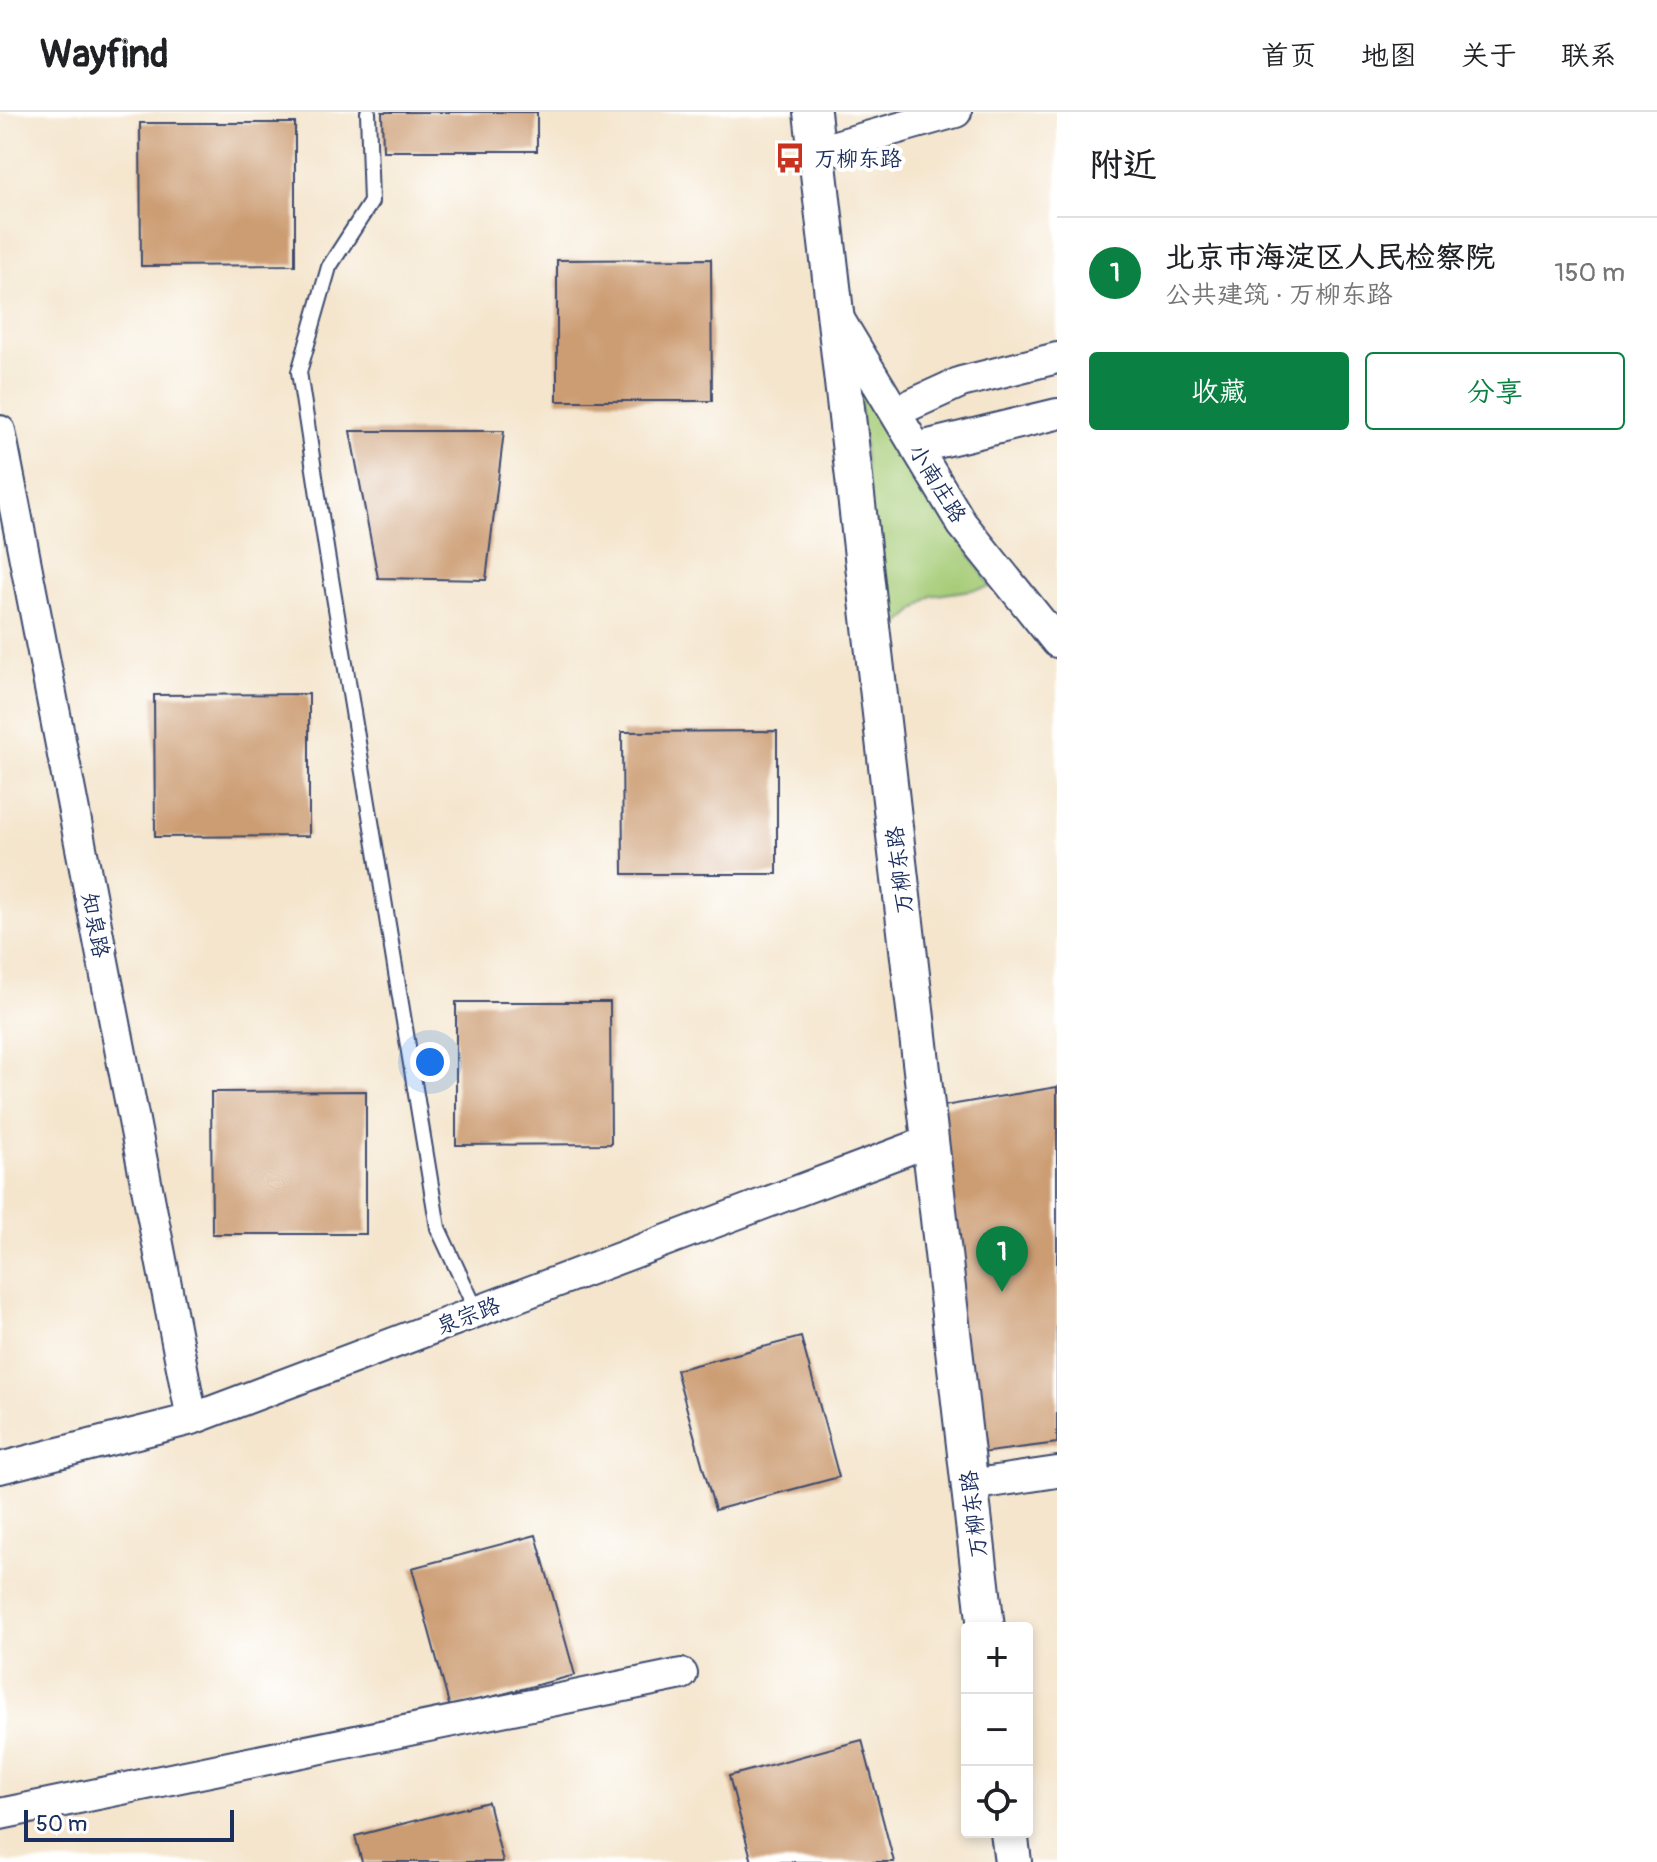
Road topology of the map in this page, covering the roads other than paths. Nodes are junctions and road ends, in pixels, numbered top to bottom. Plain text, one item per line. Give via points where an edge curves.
1 (368, 112) edge
2 (812, 112) edge
3 (956, 112) edge
4 (817, 148) junction
5 (835, 314) junction
6 (1057, 358) edge
7 (895, 412) junction
8 (1057, 414) edge
9 (0, 431) edge
10 (916, 448) junction
11 (1057, 642) edge
12 (930, 1141) junction
13 (477, 1312) junction
14 (192, 1419) junction
15 (0, 1468) edge
16 (1057, 1472) edge
17 (970, 1485) junction
18 (985, 1622) edge
19 (682, 1674) dead end
20 (0, 1814) edge
21 (1010, 1838) edge
22 (1013, 1862) edge

1 - 13 lane via 371,202 329,267 299,372 438,1228
2 - 4 street, 万柳东路
3 - 4 street
4 - 5 street, 万柳东路
5 - 7 street, 小南庄路
5 - 12 street, 万柳东路
6 - 7 street via 961,382
7 - 10 street, 小南庄路
8 - 10 street
9 - 14 street, 知泉路
10 - 11 street, 小南庄路 via 962,524
12 - 13 street, 泉宗路
12 - 17 street, 万柳东路
13 - 14 street, 泉宗路
14 - 15 street, 泉宗路
16 - 17 street
17 - 18 street, 万柳东路
19 - 20 street
21 - 22 street

